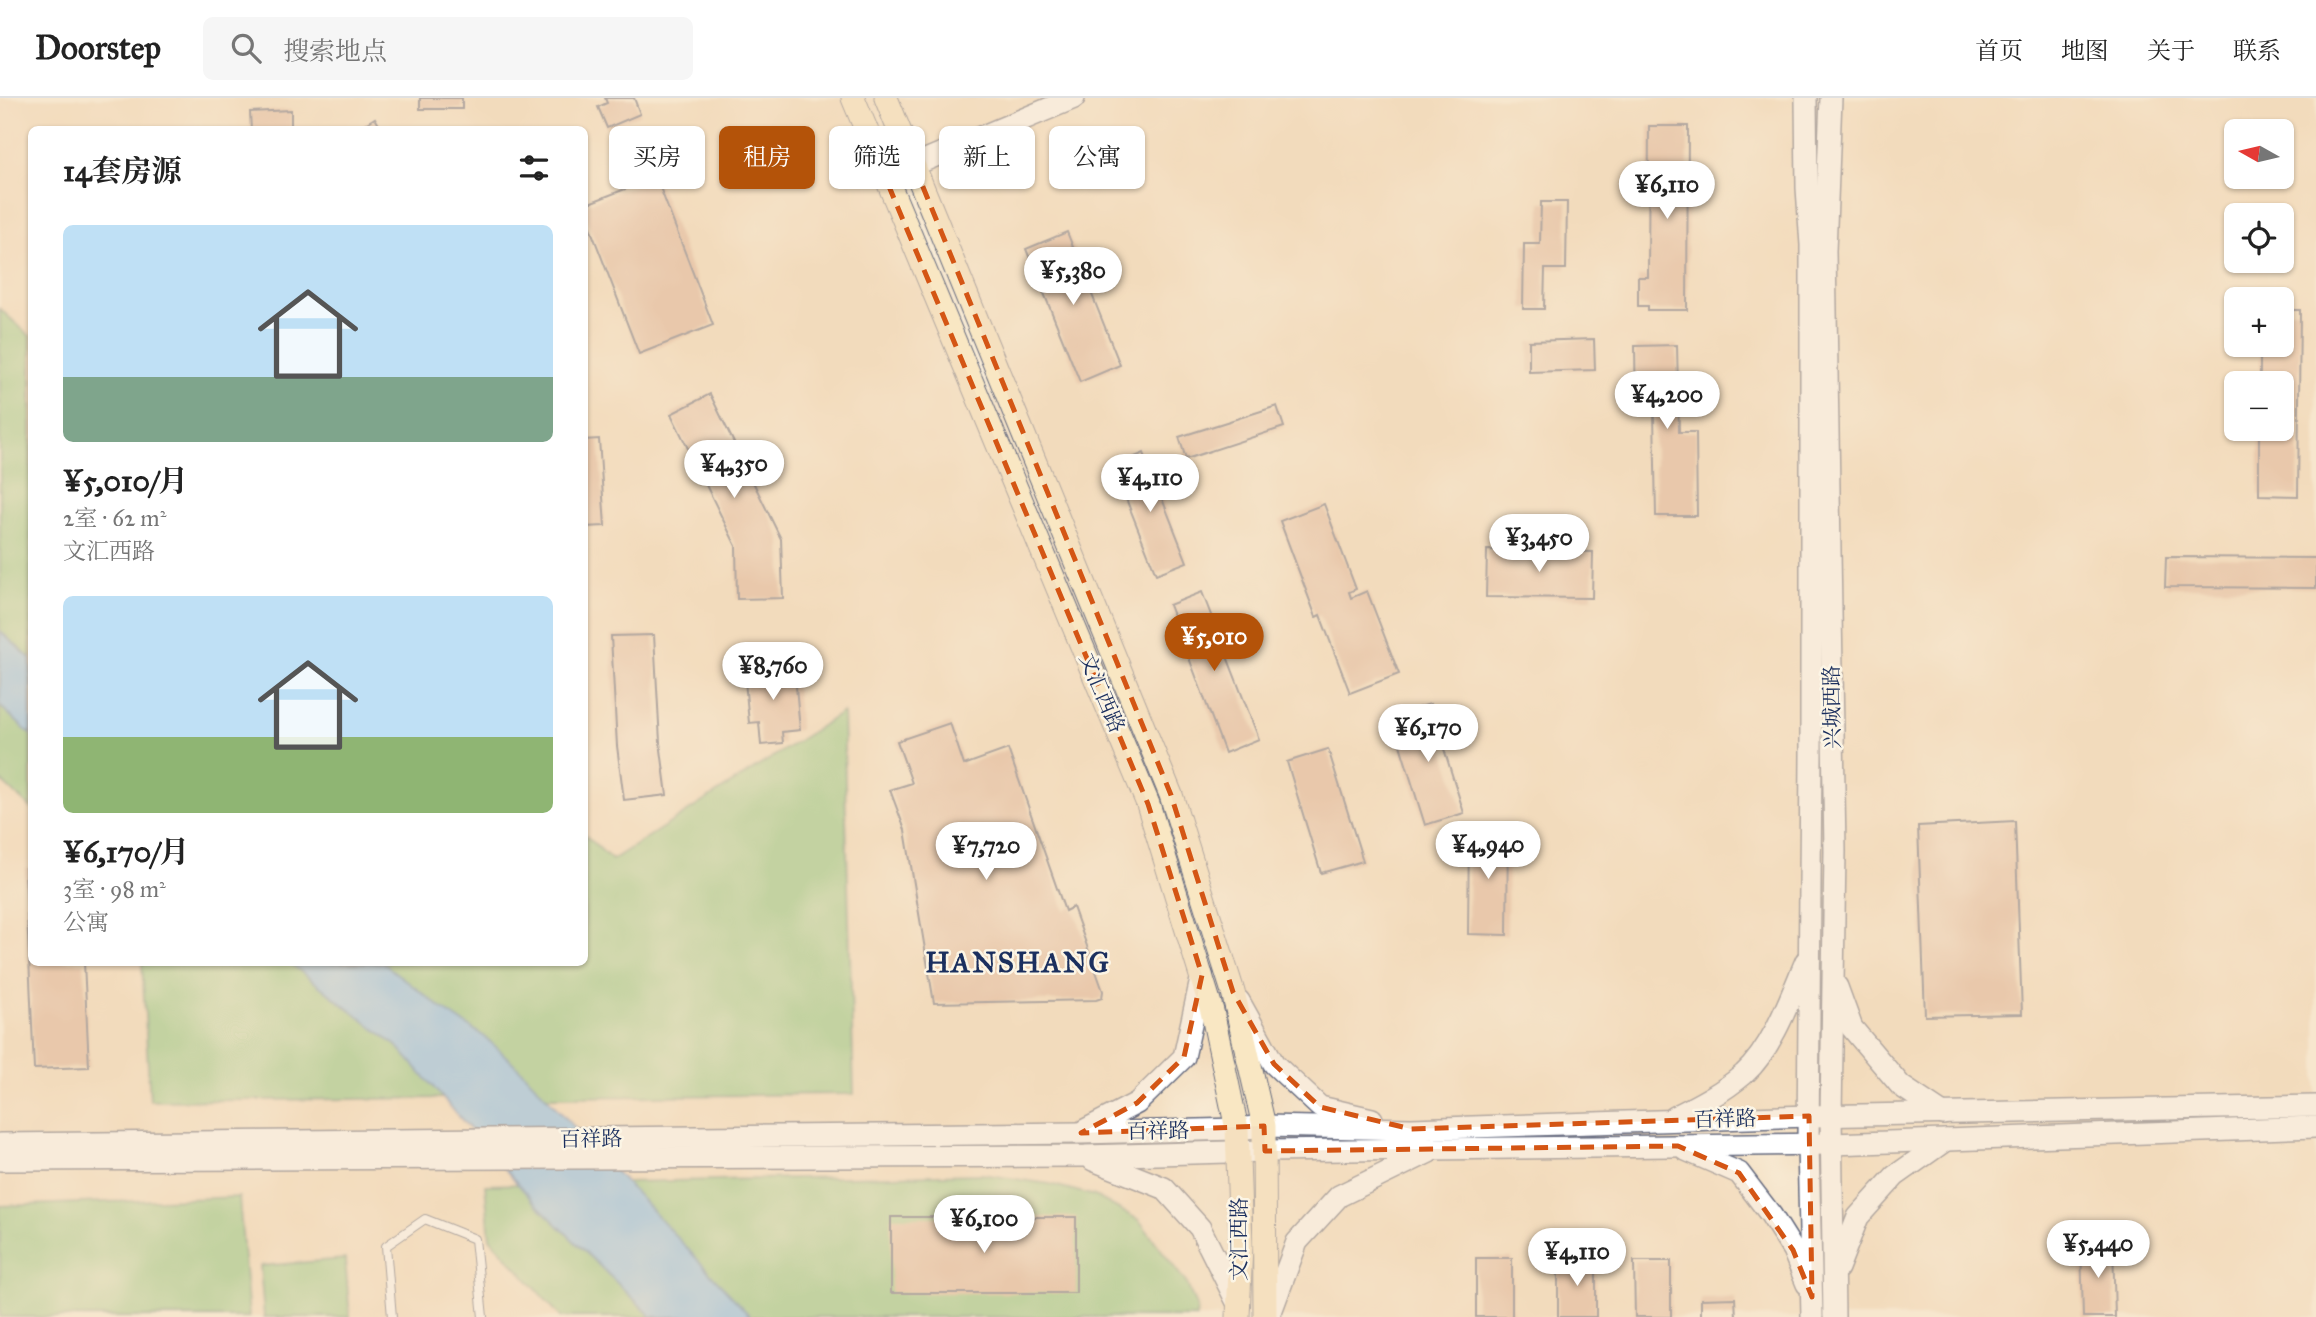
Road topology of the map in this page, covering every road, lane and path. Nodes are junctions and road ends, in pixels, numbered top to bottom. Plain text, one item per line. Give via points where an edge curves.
1 (853, 98) edge
2 (886, 98) edge
3 (1074, 98) edge
4 (1806, 98) edge
5 (1831, 98) edge
6 (864, 126) edge
7 (898, 126) edge
8 (925, 160) edge
9 (890, 189) edge
10 (924, 189) edge
11 (1810, 952) junction
12 (1202, 975) junction
13 (1833, 977) junction
14 (1233, 992) junction
15 (2316, 1106) edge
16 (1943, 1114) junction
17 (1809, 1116) junction
18 (1831, 1116) junction
19 (1668, 1121) junction
20 (1264, 1126) junction
21 (2316, 1127) edge
22 (1237, 1129) junction
23 (1411, 1129) junction
24 (1081, 1133) junction
25 (1946, 1140) junction
26 (0, 1144) edge
27 (1832, 1144) junction
28 (1808, 1145) junction
29 (1678, 1146) junction
30 (1435, 1149) junction
31 (1265, 1151) junction
32 (1238, 1153) junction
33 (1085, 1156) junction
34 (0, 1160) edge
35 (1833, 1280) junction
36 (1812, 1307) edge
37 (1239, 1312) edge
38 (392, 1317) edge
39 (482, 1317) edge
40 (1267, 1317) edge
41 (1834, 1317) edge

1 - 6 main road, 文汇西路
2 - 7 main road, 文汇西路
3 - 8 street
4 - 11 street, 兴城西路 via 1811,246
5 - 13 street, 兴城西路 via 1825,251
9 - 12 main road, 文汇西路 via 1148,804
10 - 14 main road, 文汇西路 via 1171,795
11 - 17 street, 兴城西路
11 - 19 street via 1775,1032 1745,1073
12 - 22 main road, 文汇西路
12 - 24 street via 1184,1057 1137,1103
13 - 16 street via 1852,1028 1901,1086
13 - 18 street, 兴城西路
14 - 20 main road, 文汇西路
14 - 23 street via 1274,1064 1320,1107
15 - 16 street, 百祥路
16 - 18 street, 百祥路
17 - 18 street, 百祥路
17 - 19 street, 百祥路
17 - 28 street, 兴城西路
18 - 27 street, 兴城西路
19 - 23 street, 百祥路
20 - 22 street, 百祥路
20 - 23 street, 百祥路
20 - 31 main road, 文汇西路
21 - 25 street, 百祥路
22 - 24 street, 百祥路
22 - 32 main road, 文汇西路
24 - 26 street, 百祥路
25 - 27 street, 百祥路
25 - 35 street via 1895,1176 1858,1217
27 - 28 street, 百祥路
27 - 35 street, 兴城西路
28 - 29 street, 百祥路
28 - 36 street, 兴城西路
29 - 30 street, 百祥路
29 - 36 street via 1739,1173 1793,1250
30 - 31 street, 百祥路
30 - 40 street via 1339,1196 1297,1242
31 - 32 street, 百祥路
31 - 40 main road, 文汇西路
32 - 33 street, 百祥路
32 - 37 main road, 文汇西路
33 - 34 street, 百祥路
33 - 37 street via 1164,1188 1200,1228
35 - 41 street, 兴城西路
38 - 39 lane via 386,1246 425,1219 475,1239

